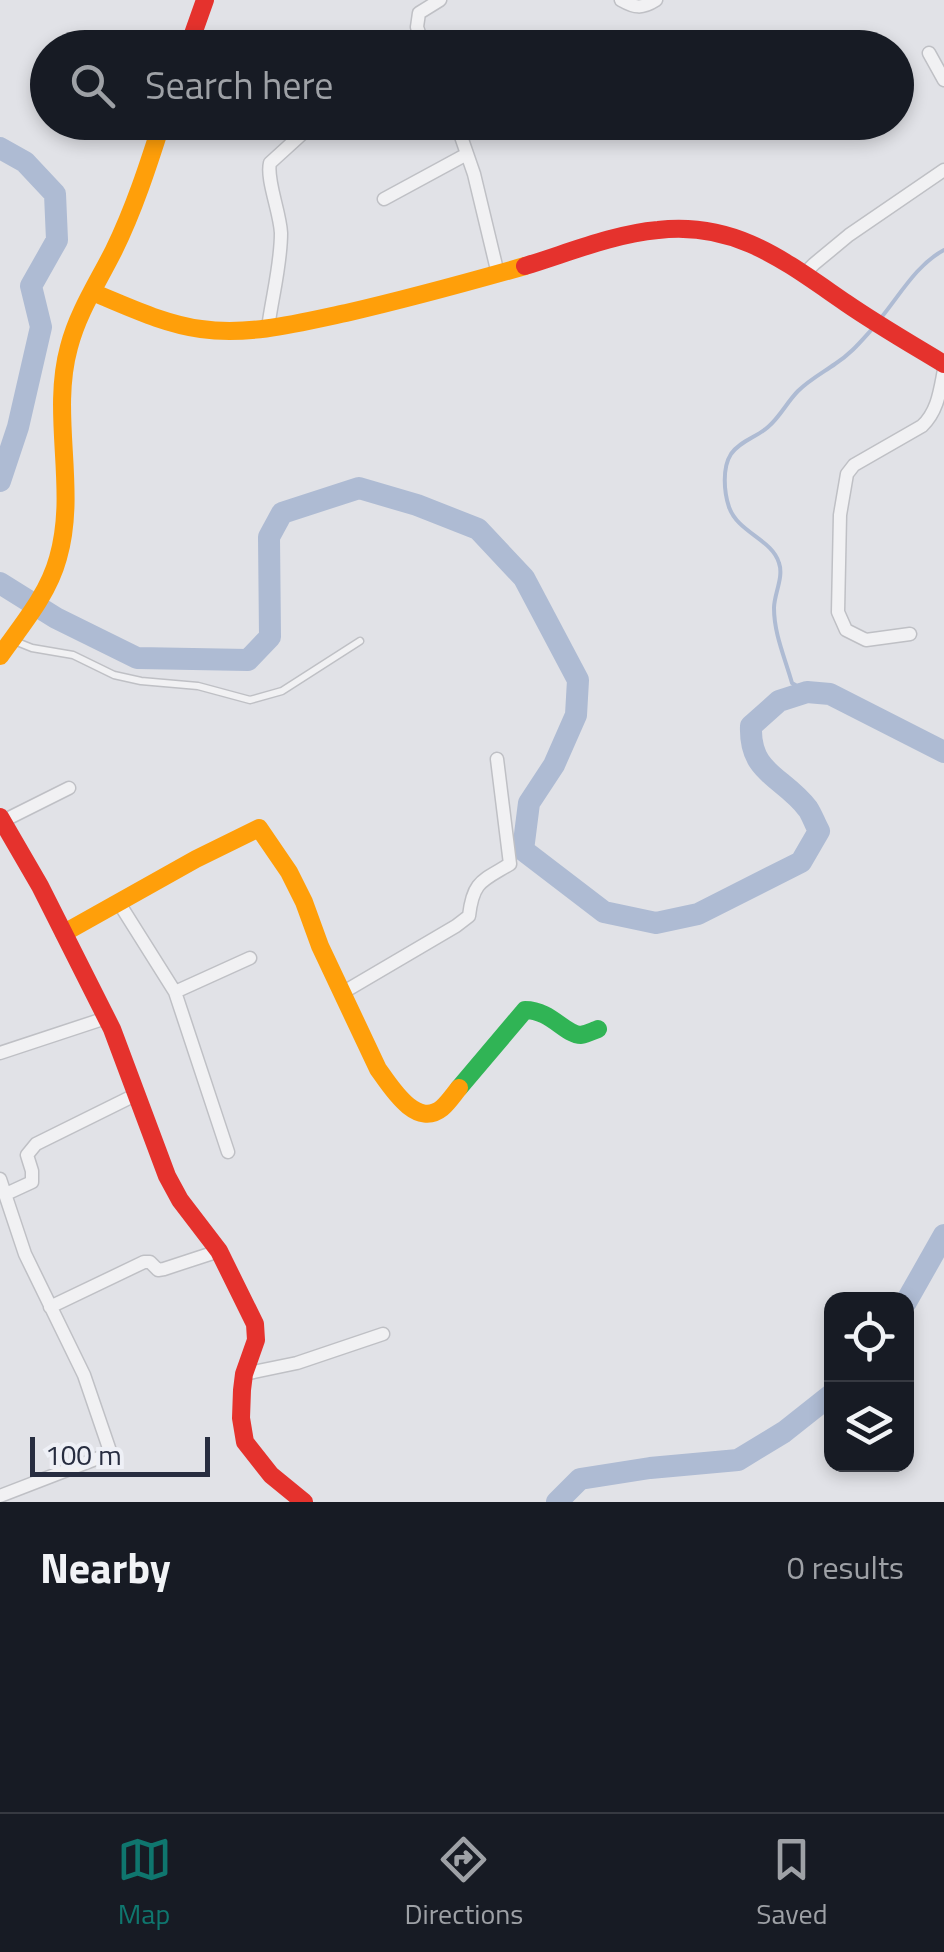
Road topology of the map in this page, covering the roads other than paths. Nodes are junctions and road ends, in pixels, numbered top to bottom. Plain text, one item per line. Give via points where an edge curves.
1 (205, 0) edge
2 (440, 0) edge
3 (621, 0) edge
4 (656, 0) edge
5 (194, 30) edge
6 (418, 30) edge
7 (930, 52) dead end
8 (944, 80) edge
9 (156, 140) edge
10 (295, 140) edge
11 (462, 140) edge
12 (467, 154) junction
13 (944, 170) edge
14 (384, 199) dead end
15 (498, 274) junction
16 (804, 274) junction
17 (92, 292) junction
18 (268, 328) junction
19 (944, 367) edge
20 (910, 634) dead end
21 (360, 641) dead end
22 (5, 648) edge
23 (497, 759) dead end
24 (69, 788) dead end
25 (1, 819) edge
26 (119, 903) junction
27 (64, 933) junction
28 (250, 958) dead end
29 (175, 992) junction
30 (342, 993) junction
31 (106, 1018) junction
32 (598, 1029) dead end
33 (0, 1053) edge
34 (135, 1095) junction
35 (228, 1152) dead end
36 (0, 1178) edge
37 (6, 1194) junction
38 (219, 1251) junction
39 (50, 1307) junction
40 (383, 1334) dead end
41 (244, 1374) junction
42 (0, 1496) edge
43 (298, 1497) edge

1 - 5 street
2 - 6 street via 419,13
3 - 4 street via 638,8
7 - 8 street
9 - 17 street via 132,211
10 - 18 street via 268,170 281,240
11 - 12 street
12 - 14 street
12 - 15 street
13 - 16 street
15 - 16 street via 675,227 742,240
15 - 18 street via 394,304
16 - 19 street
17 - 18 street via 201,329
17 - 22 street via 62,381 58,560
19 - 20 street via 928,420 849,470 840,515 838,612 846,630 866,640
21 - 22 lane via 282,692 250,700 114,675 73,655
23 - 30 street via 510,864 472,892 469,916 456,926
24 - 25 street
25 - 27 street
26 - 27 street
26 - 29 street
26 - 30 street via 259,828 289,872
27 - 31 street
28 - 29 street
29 - 35 street
30 - 32 street via 378,1069 421,1114 441,1109 526,1010 538,1010 575,1034
31 - 33 street
31 - 34 street
34 - 37 street via 36,1144 27,1155 32,1182
34 - 38 street via 167,1176
36 - 37 street
37 - 39 street
38 - 39 street via 164,1270 144,1262
38 - 41 street via 258,1332
39 - 42 street via 84,1375 110,1451
40 - 41 street via 297,1364
41 - 43 street via 245,1442

